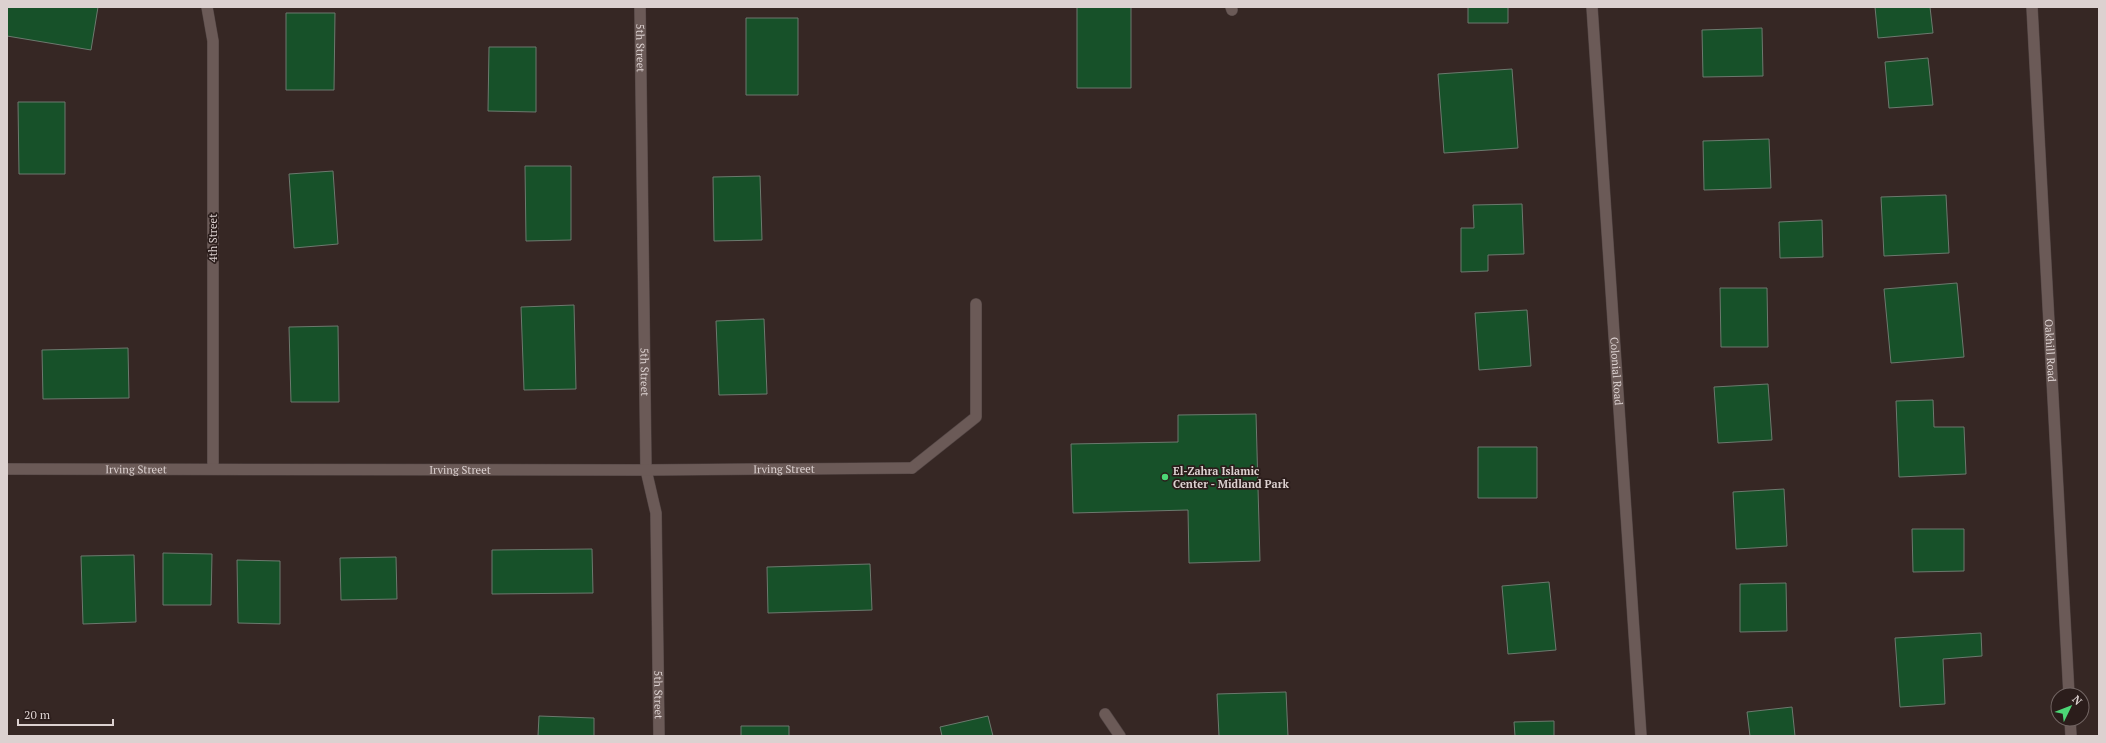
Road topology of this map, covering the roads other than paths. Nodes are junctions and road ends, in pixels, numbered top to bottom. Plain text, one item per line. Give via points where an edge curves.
1 (207, 7) edge
2 (640, 7) edge
3 (1592, 7) edge
4 (2032, 7) edge
5 (976, 304) dead end
6 (7, 469) edge
7 (213, 469) junction
8 (646, 470) junction
9 (2069, 687) edge
10 (1105, 714) dead end
11 (659, 736) edge
12 (1120, 736) edge
13 (1641, 736) edge

1 - 7 street, 4th Street via 213,41
2 - 8 street, 5th Street
3 - 13 street, Colonial Road
4 - 9 street, Oakhill Road
5 - 8 street, Irving Street via 976,417 912,468
6 - 7 street, Irving Street
7 - 8 street, Irving Street
8 - 11 street, 5th Street via 656,513
10 - 12 street

